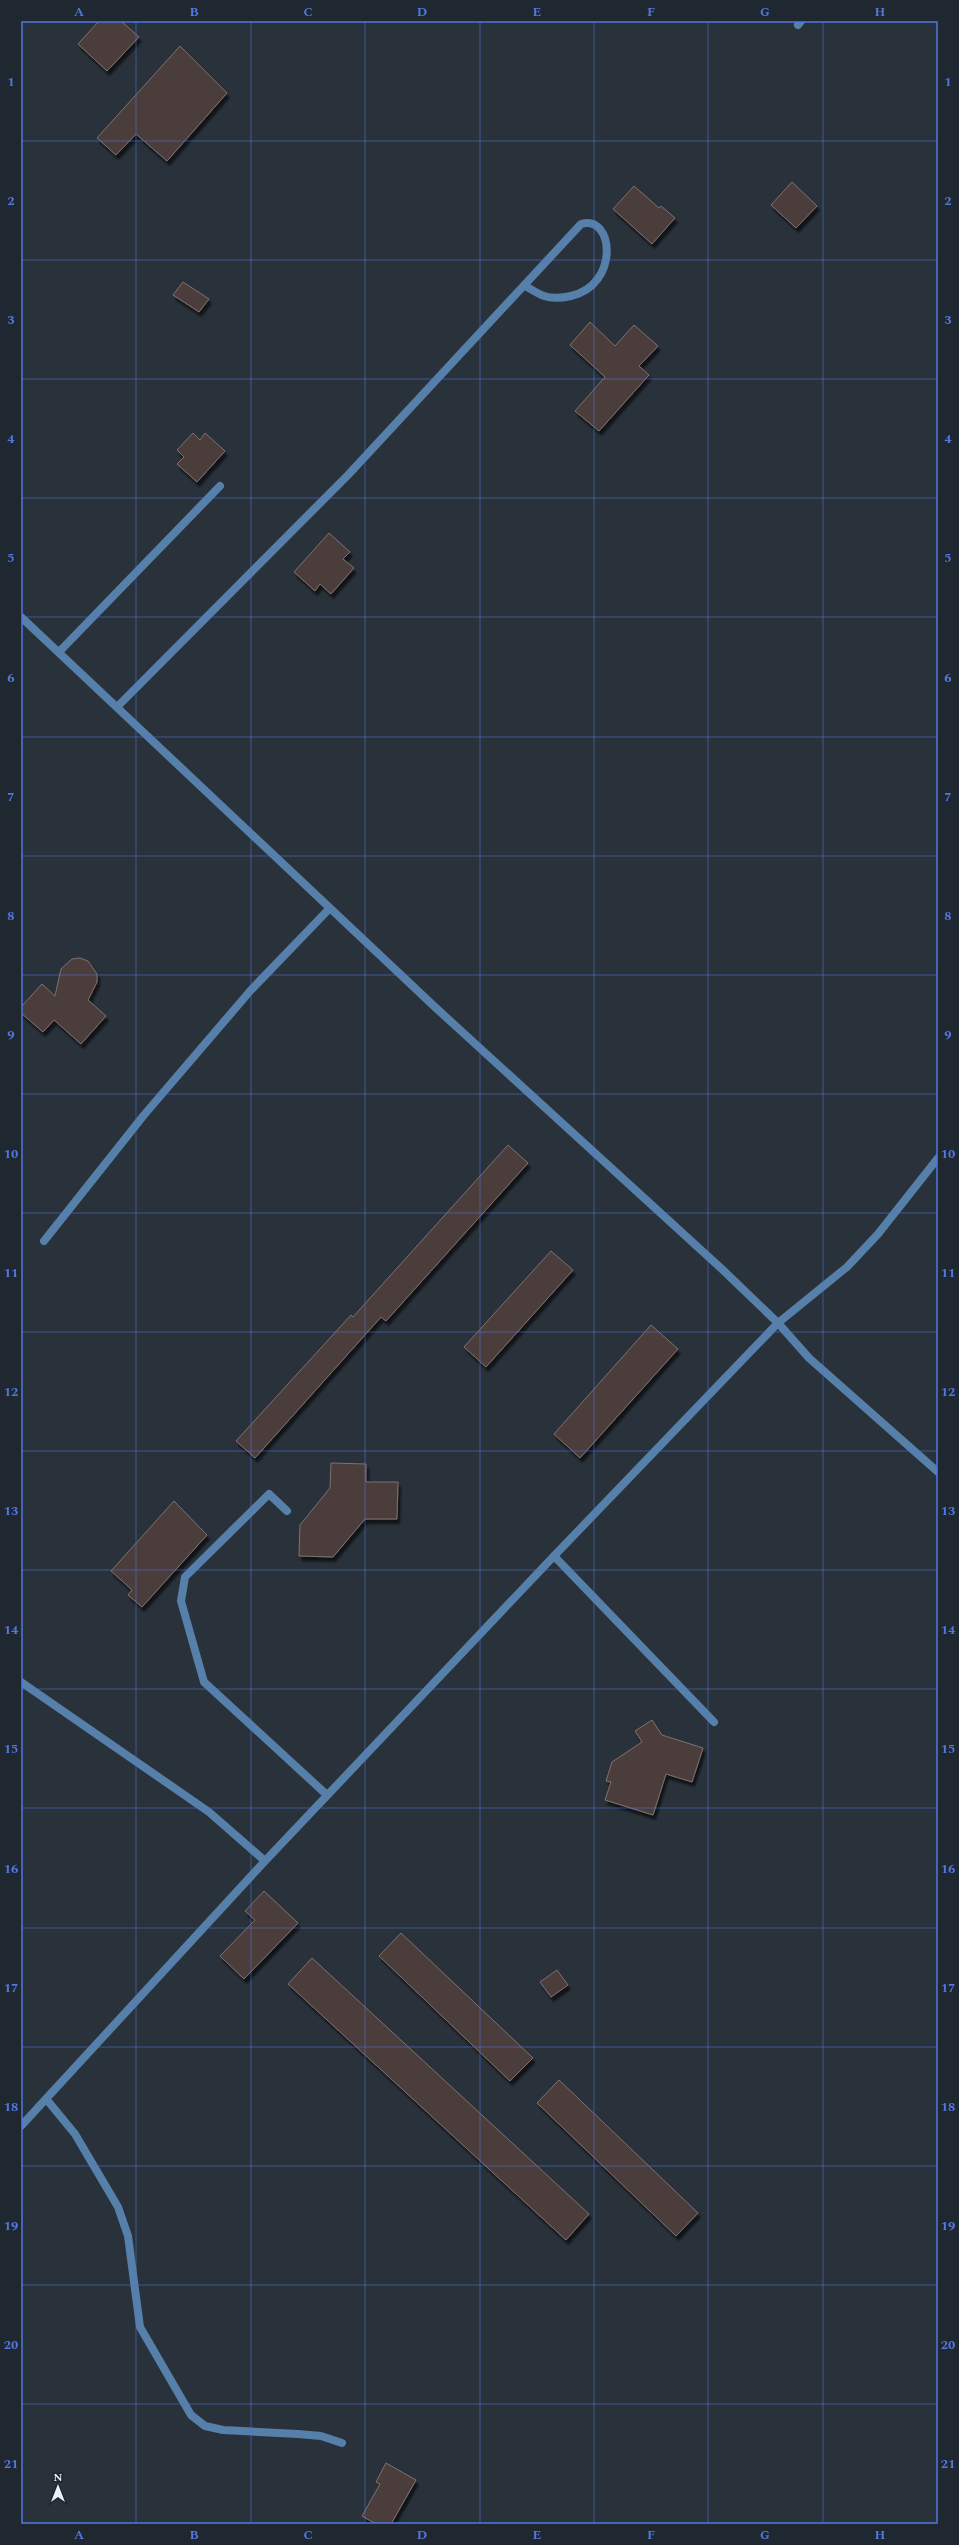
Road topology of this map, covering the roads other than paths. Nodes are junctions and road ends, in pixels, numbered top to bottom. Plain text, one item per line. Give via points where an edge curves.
1 (525, 286) junction
2 (220, 486) dead end
3 (21, 616) edge
4 (59, 652) junction
5 (117, 707) junction
6 (330, 908) junction
7 (938, 1158) edge
8 (44, 1241) dead end
9 (778, 1323) junction
10 (938, 1472) edge
11 (287, 1511) dead end
12 (554, 1556) junction
13 (21, 1682) edge
14 (714, 1722) dead end
15 (328, 1795) junction
16 (265, 1862) junction
17 (47, 2100) junction
18 (21, 2126) edge
19 (342, 2443) dead end

1 - 1 street via 581,224 588,222 596,225 603,234 607,249 606,262 598,281 577,295 560,298 544,296
1 - 5 street via 348,475
2 - 4 street
3 - 4 street
4 - 5 street
5 - 6 street
6 - 8 street via 235,1008 144,1115
6 - 9 street
7 - 9 street via 878,1234 847,1267
9 - 10 street via 809,1358
9 - 12 street
11 - 15 street via 269,1494 185,1577 181,1601 204,1682
12 - 14 street
12 - 15 street
13 - 16 street via 209,1812
15 - 16 street
16 - 17 street
17 - 18 street
17 - 19 street via 75,2134 118,2207 128,2236 140,2327 191,2415 205,2426 223,2430 321,2436

